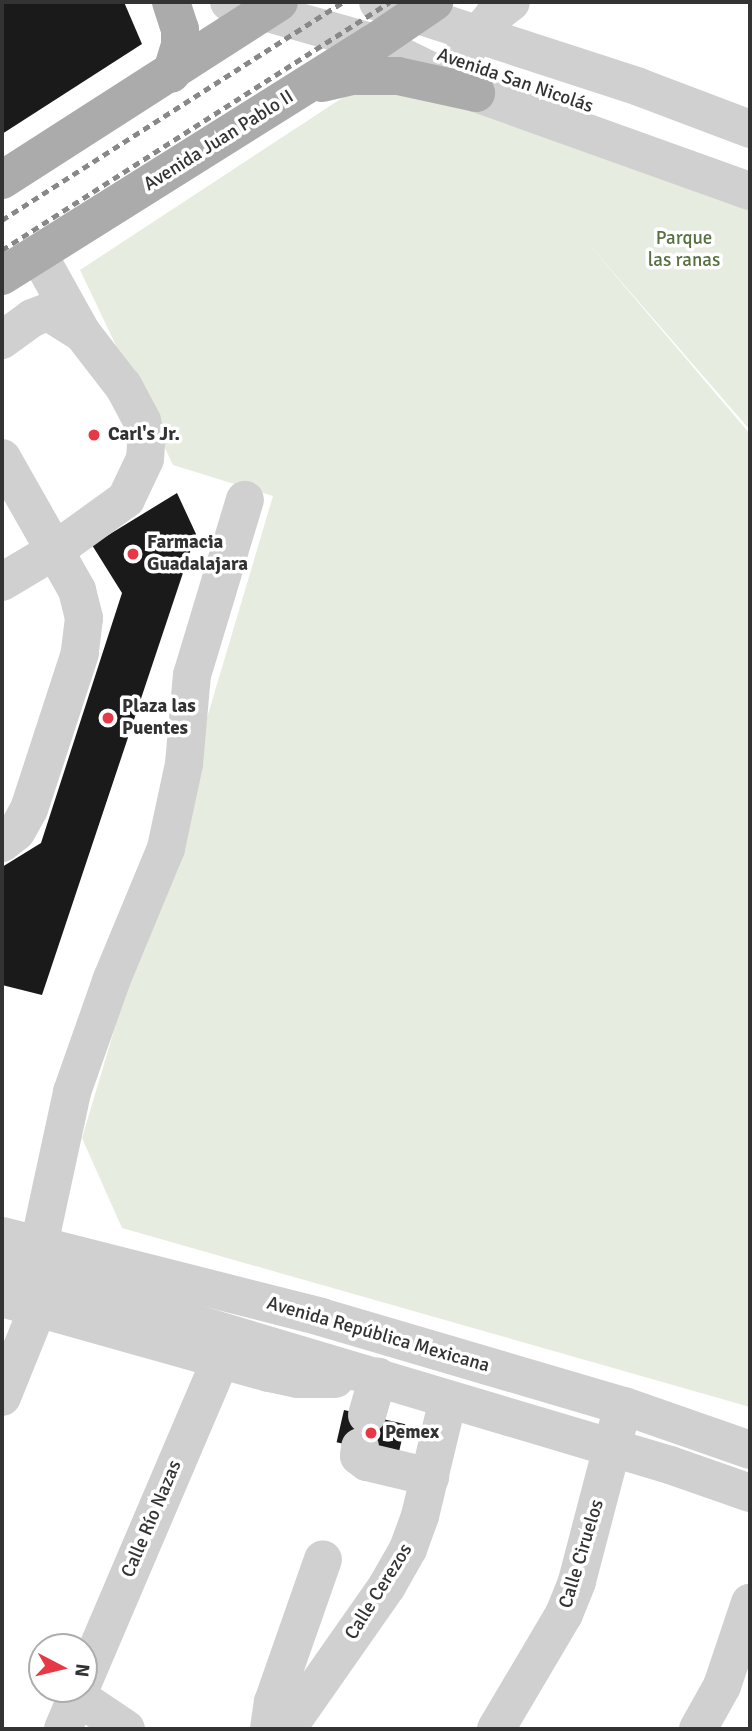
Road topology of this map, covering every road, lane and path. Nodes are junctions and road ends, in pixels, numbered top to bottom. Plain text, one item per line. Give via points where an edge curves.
1 (170, 2) edge
2 (380, 2) edge
3 (434, 2) edge
4 (458, 2) edge
5 (263, 4) edge
6 (502, 8) edge
7 (374, 43) junction
8 (171, 74) junction
9 (462, 86) junction
10 (306, 87) junction
11 (750, 101) edge
12 (750, 129) edge
13 (750, 163) edge
14 (2, 180) edge
15 (750, 191) edge
16 (38, 254) junction
17 (2, 276) edge
18 (82, 333) junction
19 (2, 340) edge
20 (2, 458) edge
21 (245, 500) dead end
22 (54, 551) junction
23 (2, 582) edge
24 (2, 843) edge
25 (2, 1236) edge
26 (39, 1245) junction
27 (2, 1266) edge
28 (2, 1298) edge
29 (38, 1308) junction
30 (221, 1359) junction
31 (370, 1375) junction
32 (2, 1397) edge
33 (448, 1399) junction
34 (624, 1406) junction
35 (612, 1448) junction
36 (750, 1450) edge
37 (430, 1477) junction
38 (750, 1493) edge
39 (323, 1559) dead end
40 (750, 1603) edge
41 (98, 1647) edge
42 (83, 1703) edge
43 (126, 1729) edge
44 (269, 1729) edge
45 (287, 1729) edge
46 (496, 1729) edge
47 (698, 1729) edge

1 - 8 main road via 180,29
2 - 7 street
2 - 12 street, Avenida San Nicolás via 639,87
3 - 7 main road, Avenida Juan Pablo II
4 - 6 street
5 - 7 street
5 - 8 main road
5 - 13 street, Avenida San Nicolás
6 - 9 street
6 - 11 street
7 - 9 street
7 - 10 main road, Avenida Juan Pablo II
8 - 14 main road
9 - 10 main road via 372,75
9 - 15 street
10 - 16 main road, Avenida Juan Pablo II
16 - 17 main road, Avenida Juan Pablo II
16 - 18 street
18 - 19 street via 48,312
18 - 22 street via 123,386 142,421 145,459 126,499
20 - 22 street
21 - 26 street via 192,675 184,764 166,848 111,981 72,1092
22 - 23 street
22 - 24 street via 82,604 84,634 29,809 16,832
25 - 26 street, Avenida República Mexicana
26 - 34 street, Avenida República Mexicana via 321,1317
27 - 31 street, Avenida República Mexicana
28 - 29 street, Avenida República Mexicana
29 - 30 street, Avenida República Mexicana
29 - 32 street
30 - 31 street, Avenida República Mexicana via 297,1379
30 - 41 street, Calle Río Nazas
31 - 33 street, Avenida República Mexicana
31 - 37 street via 359,1456 366,1462
33 - 35 street, Avenida República Mexicana
33 - 37 street, Calle Cerezos
34 - 35 street, Calle Ciruelos
34 - 36 street, Avenida República Mexicana
35 - 38 street, Avenida República Mexicana
35 - 46 street, Calle Ciruelos via 564,1614
37 - 45 street, Calle Cerezos via 408,1549
39 - 44 street
40 - 47 street via 722,1686
42 - 43 street

